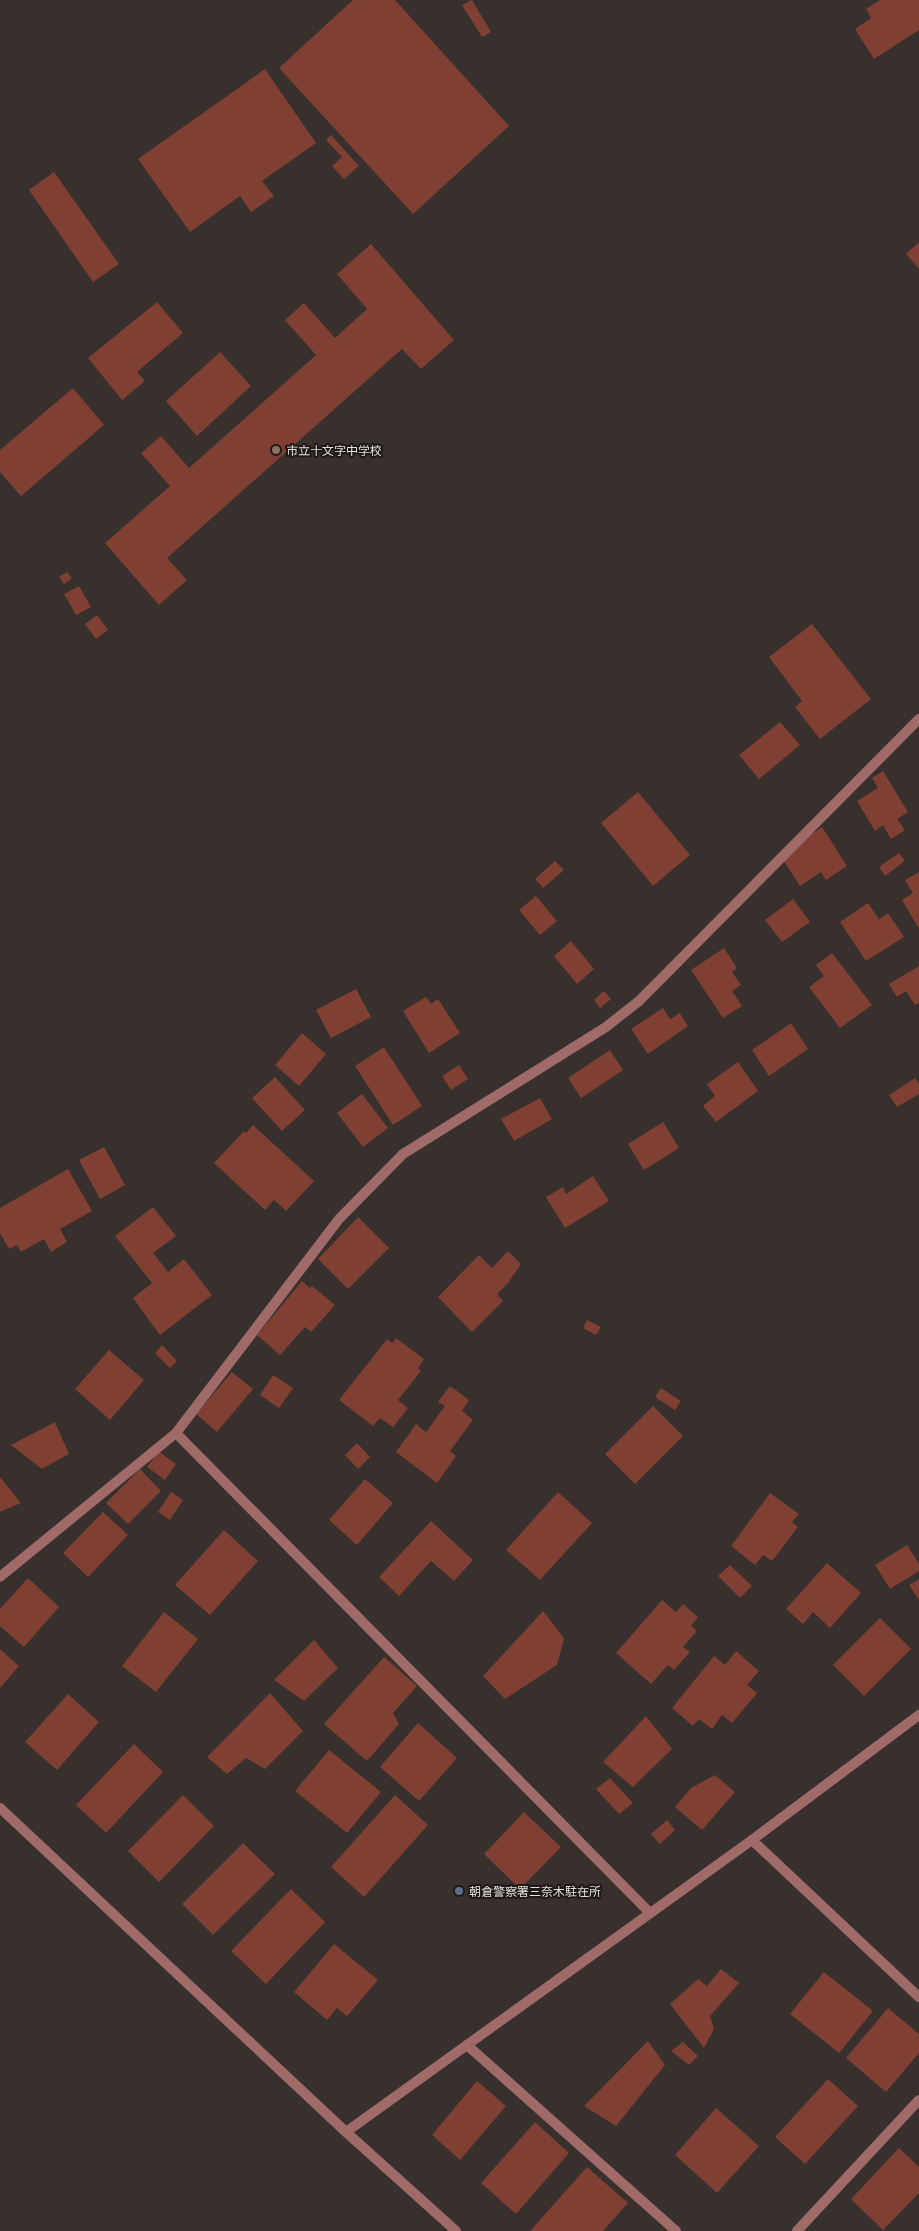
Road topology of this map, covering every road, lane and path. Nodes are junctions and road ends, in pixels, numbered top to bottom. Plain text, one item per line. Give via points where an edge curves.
1 (919, 719) edge
2 (176, 1433) junction
3 (0, 1576) edge
4 (919, 1715) edge
5 (0, 1808) edge
6 (752, 1840) junction
7 (650, 1913) junction
8 (919, 1997) edge
9 (467, 2045) junction
10 (919, 2100) edge
11 (346, 2132) junction
12 (456, 2231) edge
13 (676, 2231) edge
14 (797, 2231) edge

1 - 2 street via 639,1001 606,1027 403,1154 339,1219
2 - 3 street
2 - 7 street
4 - 6 street
5 - 11 street
6 - 7 street
6 - 8 street
7 - 9 street
9 - 11 street
9 - 13 street
10 - 14 street
11 - 12 street

